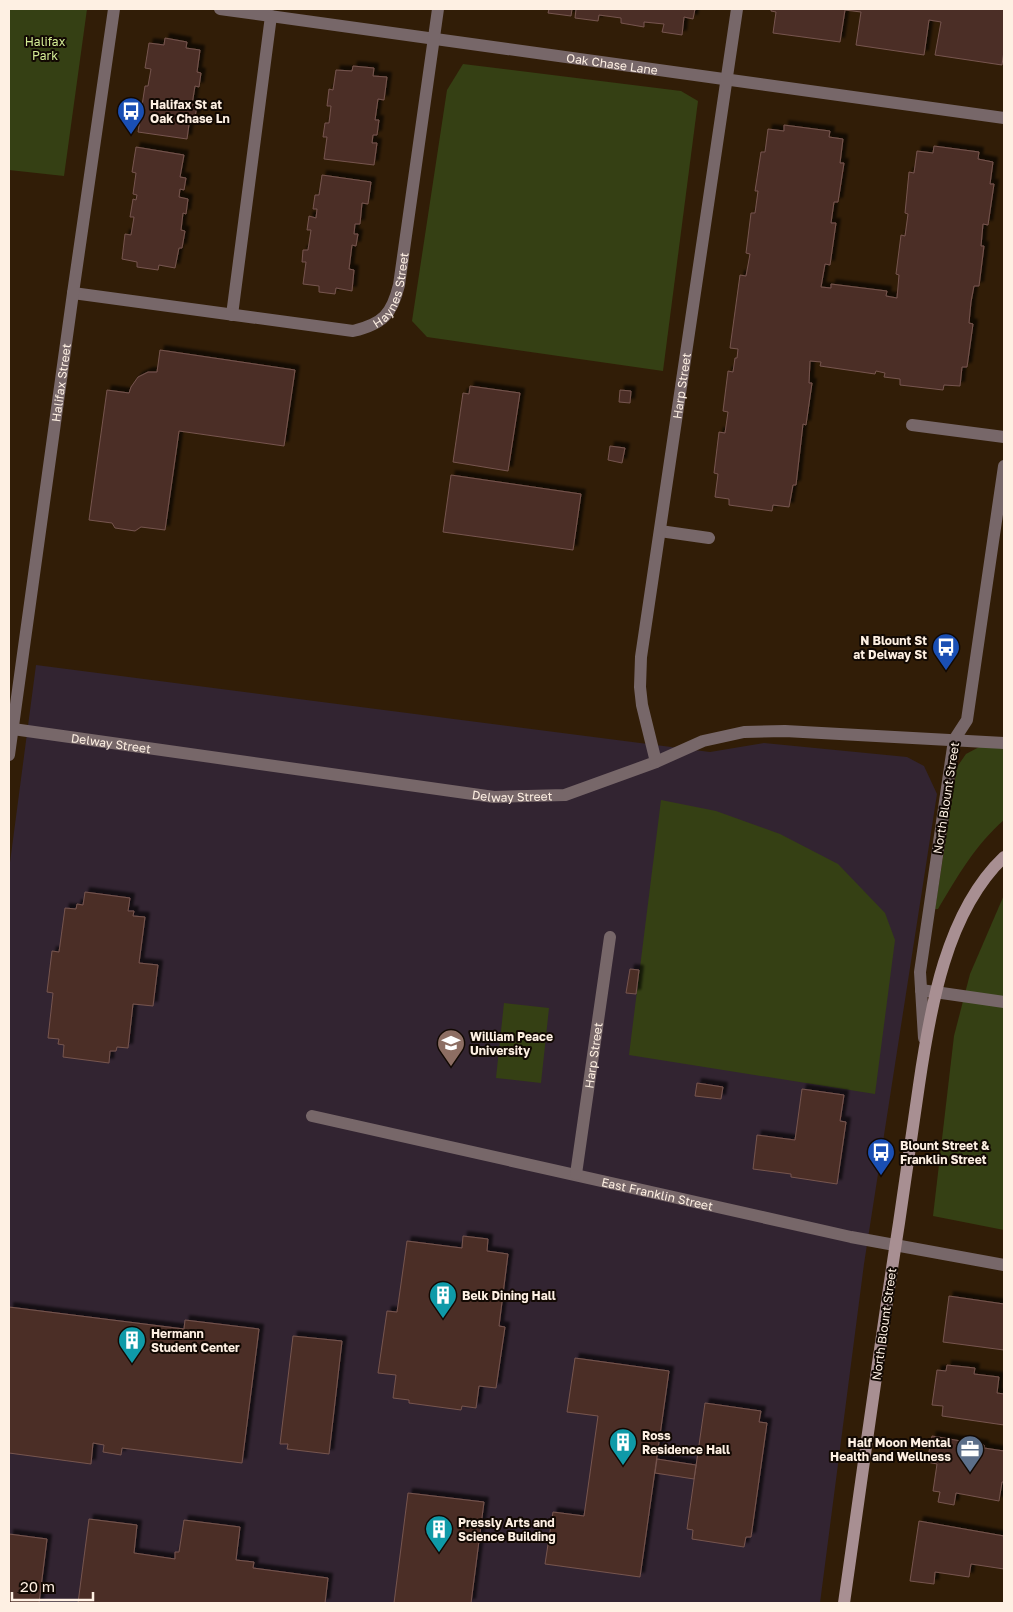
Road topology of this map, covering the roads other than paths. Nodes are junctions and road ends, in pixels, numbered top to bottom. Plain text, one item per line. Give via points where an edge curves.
1 (114, 9) edge
2 (220, 9) edge
3 (438, 9) edge
4 (737, 9) edge
5 (271, 16) junction
6 (433, 38) junction
7 (726, 79) junction
8 (1004, 118) edge
9 (73, 293) junction
10 (232, 315) junction
11 (912, 425) dead end
12 (1004, 437) edge
13 (1004, 466) edge
14 (660, 531) junction
15 (709, 538) dead end
16 (13, 730) junction
17 (954, 740) junction
18 (1004, 743) edge
19 (9, 755) edge
20 (656, 762) junction
21 (1004, 857) edge
22 (610, 937) dead end
23 (921, 990) junction
24 (935, 992) junction
25 (1004, 1002) edge
26 (925, 1046) junction
27 (312, 1116) dead end
28 (576, 1174) junction
29 (896, 1245) junction
30 (1004, 1265) edge
31 (844, 1603) edge

1 - 9 street, Halifax Street
2 - 5 street, Oak Chase Lane
3 - 6 street, Haynes Street
4 - 7 street, Harp Street
5 - 6 street, Oak Chase Lane
5 - 10 street
6 - 7 street, Oak Chase Lane
6 - 10 street, Haynes Street via 399,285 395,302 386,315 371,327 353,331
7 - 8 street, Oak Chase Lane
7 - 14 street, Harp Street
9 - 10 street, Haynes Street
9 - 16 street, Halifax Street
11 - 12 street
13 - 17 street, North Blount Street via 967,720
14 - 15 street
14 - 20 street, Harp Street via 640,687
16 - 19 street, Halifax Street
16 - 20 street, Delway Street via 494,796 565,795
17 - 18 street, Delway Street
17 - 20 street, Delway Street via 785,731 744,732 703,741
17 - 23 street, North Blount Street via 920,972
21 - 24 main road, North Blount Street via 969,902
22 - 28 street, Harp Street
23 - 24 street
23 - 26 street, North Blount Street
24 - 25 street
24 - 26 main road, North Blount Street
26 - 29 main road, North Blount Street
27 - 28 street, East Franklin Street
28 - 29 street, East Franklin Street
29 - 30 street, East Franklin Street
29 - 31 main road, North Blount Street

